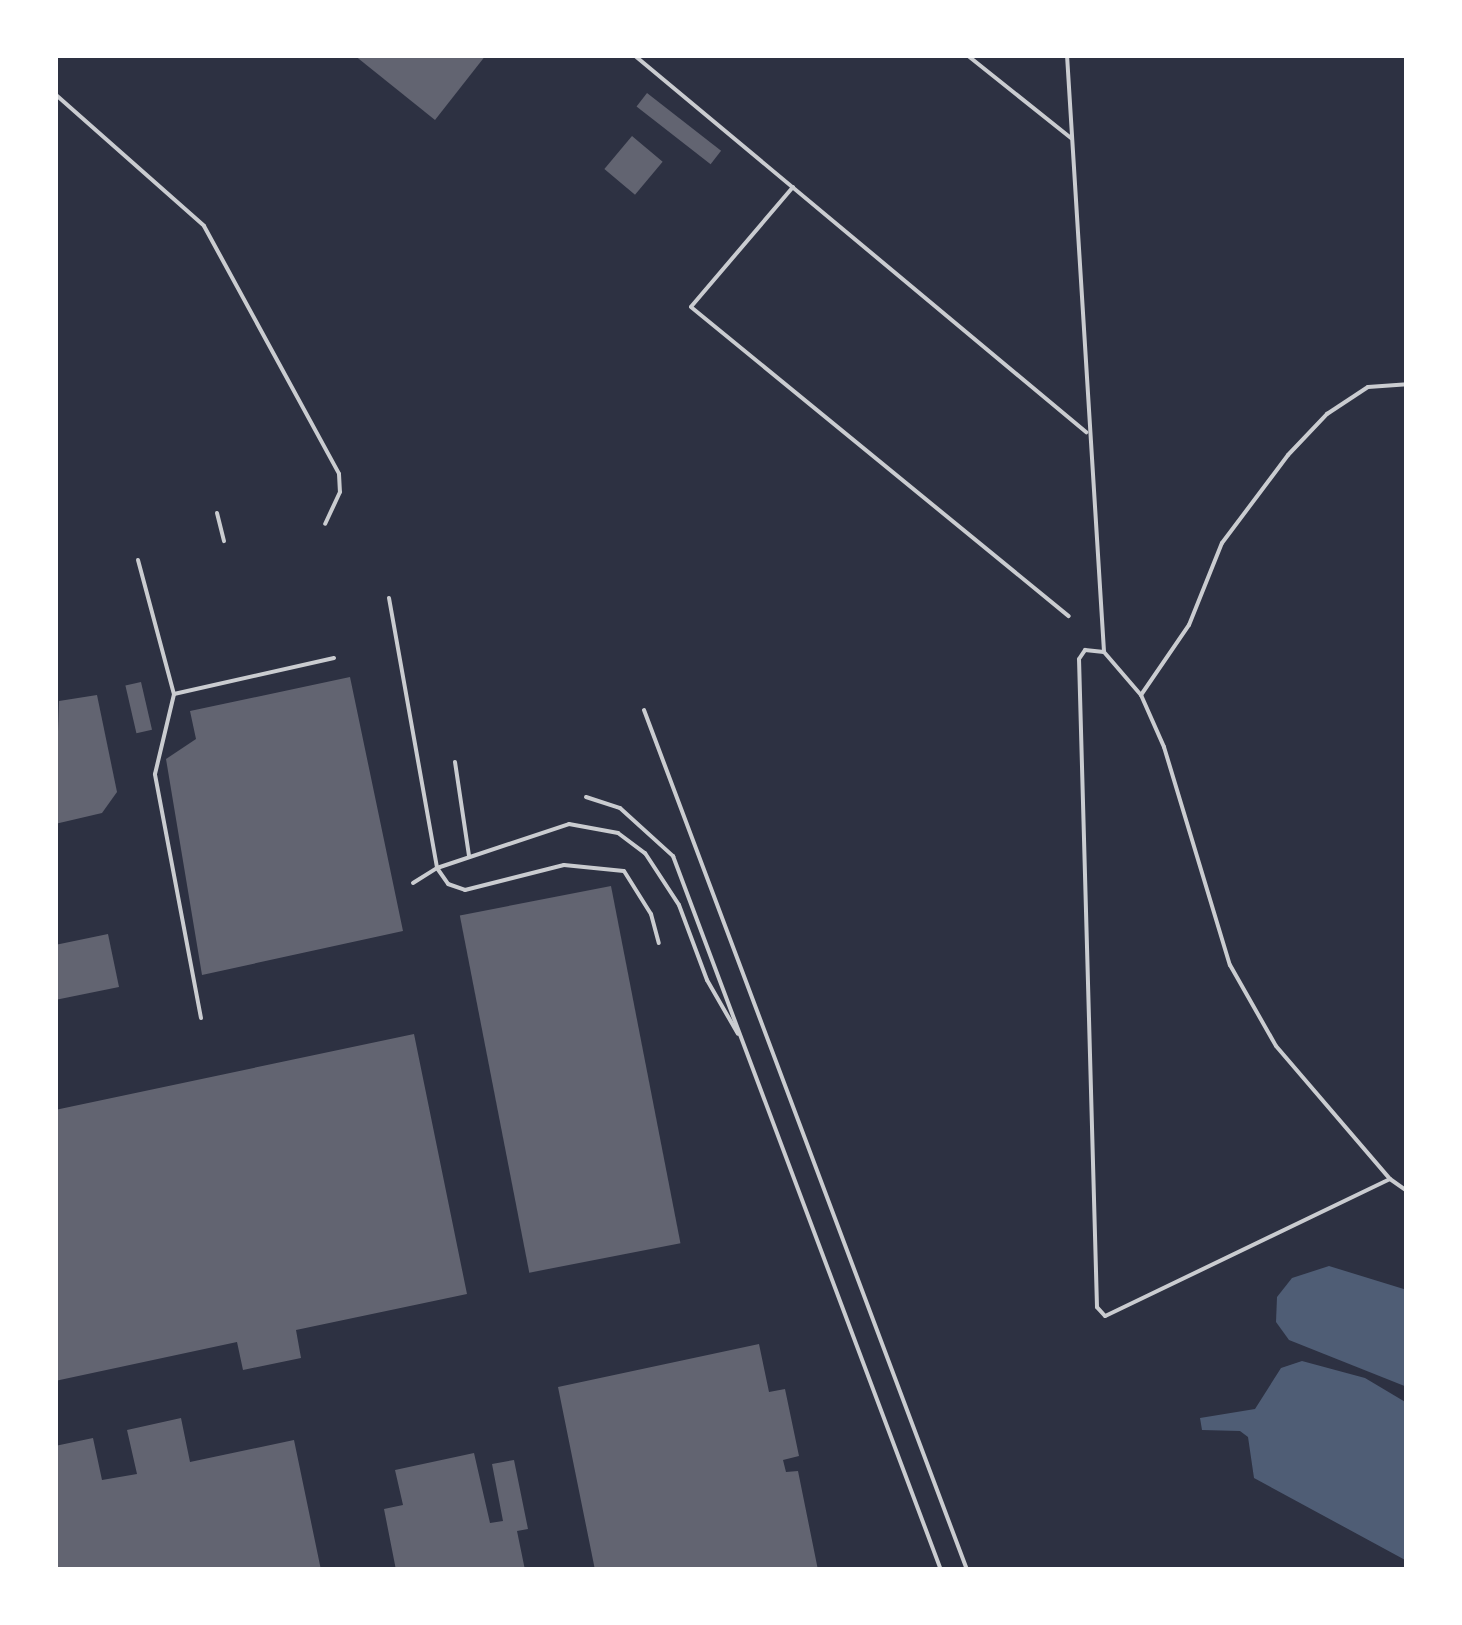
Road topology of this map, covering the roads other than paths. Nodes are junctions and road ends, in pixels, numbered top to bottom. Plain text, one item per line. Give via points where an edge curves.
1 (634, 55) edge
2 (968, 55) edge
3 (1067, 55) edge
4 (55, 94) edge
5 (1071, 138) junction
6 (793, 188) junction
7 (1407, 384) edge
8 (1086, 432) junction
9 (217, 514) dead end
10 (325, 524) dead end
11 (224, 541) dead end
12 (138, 560) dead end
13 (389, 598) dead end
14 (1069, 616) dead end
15 (1104, 652) junction
16 (334, 658) dead end
17 (174, 694) junction
18 (1141, 695) junction
19 (644, 710) dead end
20 (455, 762) dead end
21 (586, 797) dead end
22 (470, 856) junction
23 (437, 868) junction
24 (413, 883) dead end
25 (659, 943) dead end
26 (202, 1018) dead end
27 (741, 1038) junction
28 (1390, 1179) junction
29 (1407, 1190) edge
30 (940, 1570) edge
31 (967, 1570) edge

1 - 6 lane
2 - 5 lane
3 - 5 lane
4 - 10 lane via 204,226 339,474 340,492
5 - 8 lane
6 - 8 lane
6 - 14 lane via 691,307
7 - 18 lane via 1368,387 1327,414 1288,455 1222,544 1189,625
8 - 15 lane
9 - 11 lane
12 - 17 lane
13 - 23 lane
15 - 18 lane
15 - 28 lane via 1085,650 1079,658 1097,1307 1105,1316
16 - 17 lane
17 - 26 lane via 155,774
18 - 28 lane via 1169,762 1230,965 1276,1046
19 - 31 lane
20 - 22 lane
21 - 27 lane via 620,808 673,856
22 - 23 lane
22 - 27 lane via 569,824 618,832 645,854 680,905 706,980
23 - 24 lane
23 - 25 lane via 448,884 465,890 564,865 624,872 651,914
27 - 30 lane
28 - 29 lane

